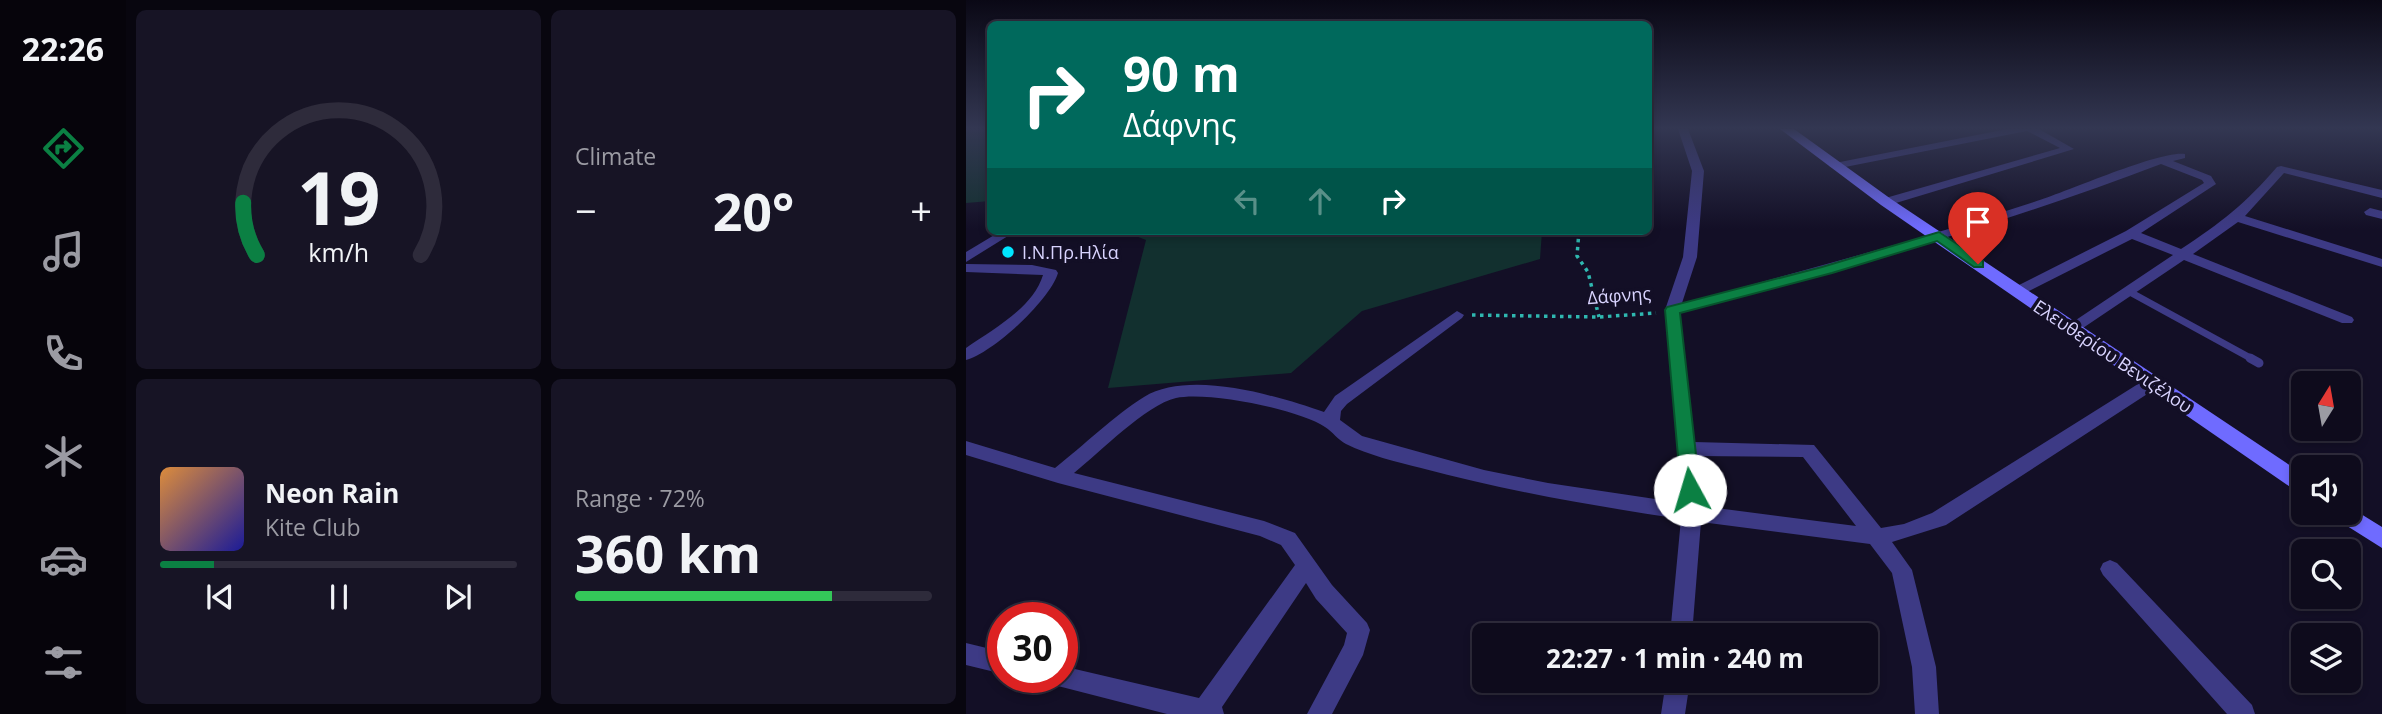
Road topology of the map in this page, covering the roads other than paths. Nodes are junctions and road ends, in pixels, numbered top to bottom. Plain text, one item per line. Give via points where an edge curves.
1 (1695, 162) edge
2 (1830, 162) edge
3 (1854, 162) edge
4 (2023, 162) edge
5 (2156, 162) edge
6 (2168, 162) edge
7 (1835, 166) junction
8 (2382, 194) edge
9 (1886, 202) junction
10 (2236, 216) junction
11 (2131, 234) junction
12 (1003, 235) edge
13 (1939, 236) junction
14 (2180, 254) junction
15 (966, 258) edge
16 (2382, 263) edge
17 (966, 268) edge
18 (2018, 291) junction
19 (2128, 291) junction
20 (1672, 310) junction
21 (1457, 315) road end
22 (2347, 320) dead end
23 (2072, 329) junction
24 (966, 355) edge
25 (2259, 363) dead end
26 (2152, 383) junction
27 (1331, 422) junction
28 (1685, 449) junction
29 (969, 452) edge
30 (1058, 476) junction
31 (2291, 477) edge
32 (1692, 511) junction
33 (2361, 525) edge
34 (1876, 537) junction
35 (2382, 539) edge
36 (1306, 566) junction
37 (2110, 569) dead end
38 (1682, 623) edge
39 (966, 654) edge
40 (987, 659) edge
41 (1078, 681) edge
42 (1676, 693) edge
43 (1207, 713) edge
44 (1319, 714) edge
45 (1673, 714) edge
46 (1927, 714) edge
47 (2243, 714) edge

1 - 20 street via 1698,171 1690,257
2 - 7 street, Ελευθερίου Βενιζέλου
3 - 7 street
4 - 9 street
5 - 13 street, Δάφνης
6 - 11 street via 2207,178 2210,184
7 - 9 street, Ελευθερίου Βενιζέλου
8 - 10 street via 2281,169
9 - 13 street, Ελευθερίου Βενιζέλου
10 - 14 street
10 - 16 street
11 - 14 street
11 - 18 street
12 - 15 street
13 - 18 street, Ελευθερίου Βενιζέλου
13 - 20 street, Δάφνης
14 - 19 street
14 - 22 street
17 - 24 street via 1051,273 1050,283 1030,306
18 - 23 street, Ελευθερίου Βενιζέλου
19 - 23 street
19 - 25 lane
20 - 28 street
21 - 27 street via 1341,400 1333,409
23 - 26 street, Ελευθερίου Βενιζέλου
26 - 31 street, Ελευθερίου Βενιζέλου
26 - 34 street via 1939,519
27 - 30 street via 1204,391 1166,395 1151,401
27 - 32 street via 1352,440 1509,482 1660,510
28 - 32 street
28 - 34 street via 1808,450
29 - 30 street
30 - 36 street via 1264,529 1288,539
32 - 34 street
32 - 38 street
33 - 35 street
34 - 46 street via 1902,570 1924,667
36 - 43 street
36 - 44 street via 1359,630 1355,648
37 - 47 street
39 - 40 street
41 - 43 street
42 - 45 street

